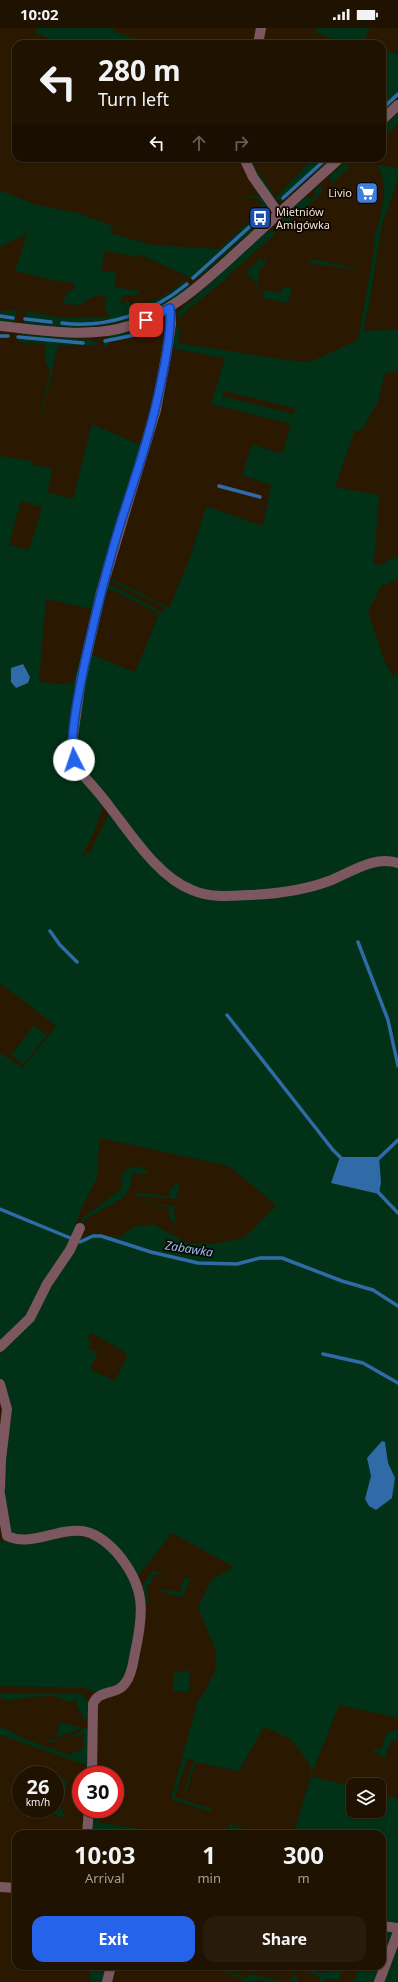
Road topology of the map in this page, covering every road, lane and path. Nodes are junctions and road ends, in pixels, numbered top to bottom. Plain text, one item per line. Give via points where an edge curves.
1 (261, 28) edge
2 (259, 40) edge
3 (398, 105) edge
4 (386, 116) edge
5 (246, 162) edge
6 (336, 162) edge
7 (279, 214) junction
8 (170, 308) junction
9 (0, 326) edge
10 (398, 863) edge
11 (77, 1235) dead end
12 (0, 1347) edge
13 (0, 1384) edge
14 (0, 1489) edge
15 (0, 1494) edge
16 (92, 1766) edge
17 (88, 1818) edge
18 (87, 1830) edge
19 (0, 1887) edge
20 (12, 1888) edge
21 (386, 1926) edge
22 (398, 1928) edge
23 (398, 1932) edge
24 (386, 1964) edge
25 (109, 1970) edge
26 (384, 1970) edge
27 (107, 1982) edge
28 (379, 1982) edge

1 - 2 street
3 - 4 street
5 - 7 street via 253,177
6 - 7 street
7 - 8 street
8 - 9 street via 138,323 102,332 55,332
8 - 10 street via 171,324 167,351 152,425 119,529 81,680 72,743 74,760 82,774 149,857 170,877 190,890 226,896 282,894 309,888 368,864
11 - 12 street via 30,1318
13 - 14 street via 7,1409
15 - 16 street via 7,1536 23,1541 70,1531 92,1534 113,1549 130,1568 136,1580 140,1601 140,1623 130,1675 124,1686 94,1700
17 - 18 street
19 - 20 street
21 - 22 street
23 - 24 street
25 - 27 street
26 - 28 street

